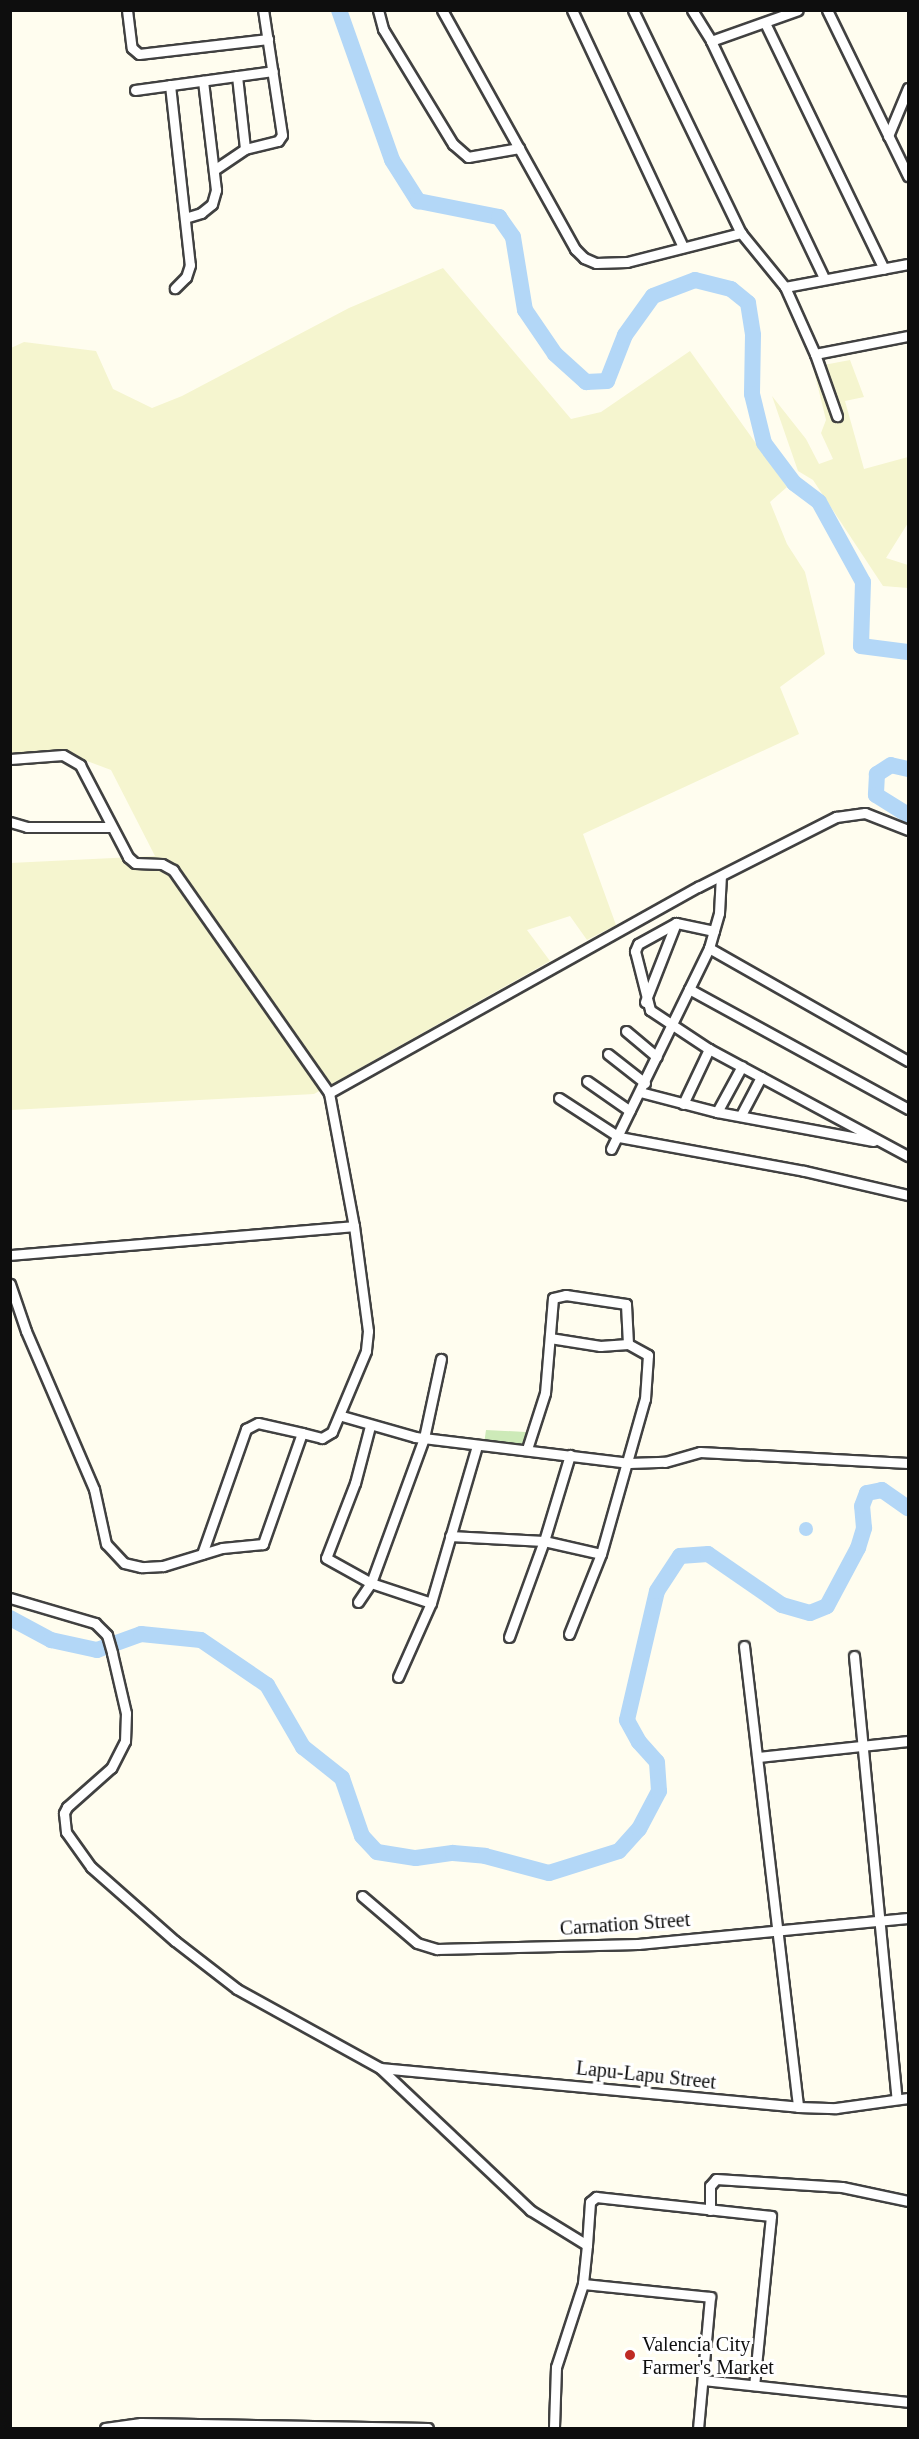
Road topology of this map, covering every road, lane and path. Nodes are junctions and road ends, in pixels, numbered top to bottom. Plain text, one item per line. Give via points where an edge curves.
1 (127, 10) edge
2 (263, 10) edge
3 (378, 10) edge
4 (442, 10) edge
5 (572, 10) edge
6 (633, 10) edge
7 (692, 10) edge
8 (798, 10) edge
9 (826, 10) edge
10 (765, 23) junction
11 (268, 39) junction
12 (711, 41) junction
13 (273, 71) junction
14 (237, 76) junction
15 (203, 81) junction
16 (170, 85) junction
17 (909, 88) edge
18 (135, 90) dead end
19 (888, 136) junction
20 (519, 148) junction
21 (245, 149) junction
22 (214, 170) junction
23 (909, 176) edge
24 (185, 218) junction
25 (741, 233) junction
26 (683, 247) junction
27 (909, 264) edge
28 (884, 269) junction
29 (824, 278) junction
30 (785, 287) junction
31 (175, 288) dead end
32 (909, 336) edge
33 (815, 354) junction
34 (837, 416) dead end
35 (11, 758) edge
36 (10, 822) edge
37 (109, 826) junction
38 (909, 830) edge
39 (721, 876) junction
40 (676, 923) junction
41 (714, 931) junction
42 (709, 948) junction
43 (689, 989) junction
44 (645, 1002) junction
45 (672, 1025) junction
46 (626, 1031) dead end
47 (709, 1048) junction
48 (608, 1054) dead end
49 (657, 1057) junction
50 (909, 1060) edge
51 (742, 1066) junction
52 (761, 1077) junction
53 (587, 1081) dead end
54 (643, 1088) junction
55 (329, 1093) junction
56 (559, 1098) dead end
57 (683, 1104) junction
58 (909, 1109) edge
59 (630, 1111) junction
60 (717, 1112) junction
61 (741, 1115) junction
62 (619, 1137) junction
63 (885, 1143) junction
64 (611, 1149) dead end
65 (909, 1156) edge
66 (909, 1195) edge
67 (354, 1226) junction
68 (10, 1255) edge
69 (10, 1284) edge
70 (550, 1338) junction
71 (628, 1344) junction
72 (441, 1359) dead end
73 (342, 1416) junction
74 (370, 1426) junction
75 (302, 1433) junction
76 (424, 1438) junction
77 (477, 1446) junction
78 (527, 1449) junction
79 (570, 1455) junction
80 (628, 1463) junction
81 (909, 1463) edge
82 (450, 1536) junction
83 (544, 1541) junction
84 (202, 1554) junction
85 (601, 1554) junction
86 (371, 1583) junction
87 (10, 1598) edge
88 (358, 1602) dead end
89 (431, 1603) junction
90 (569, 1634) dead end
91 (509, 1637) dead end
92 (744, 1646) dead end
93 (854, 1656) dead end
94 (398, 1677) dead end
95 (909, 1741) edge
96 (861, 1746) junction
97 (758, 1757) junction
98 (362, 1896) dead end
99 (909, 1918) edge
100 (877, 1921) junction
101 (780, 1929) junction
102 (380, 2068) junction
103 (909, 2098) edge
104 (897, 2099) junction
105 (798, 2107) junction
106 (909, 2201) edge
107 (710, 2210) junction
108 (587, 2245) junction
109 (583, 2284) junction
110 (703, 2380) junction
111 (754, 2385) junction
112 (909, 2402) edge
113 (286, 2427) edge
114 (107, 2428) edge
115 (428, 2428) edge
116 (554, 2428) edge
117 (698, 2428) edge

1 - 11 street via 132,48 139,54
2 - 11 street
3 - 20 street via 383,29 453,144 468,156
4 - 20 street
5 - 26 street
6 - 25 street
7 - 12 street
8 - 10 street
9 - 19 street
10 - 12 street
10 - 28 street
11 - 13 street
12 - 29 street
13 - 14 street
13 - 21 street via 282,135 278,141
14 - 15 street
14 - 21 street
15 - 16 street
15 - 22 street
16 - 18 street
16 - 24 street
17 - 19 street
19 - 23 street
20 - 26 street via 574,249 584,258 596,263 627,262
21 - 22 street
22 - 24 street via 216,190 212,204
24 - 31 street via 190,265 186,277
25 - 26 street
25 - 30 street
27 - 28 street
28 - 29 street
29 - 30 street
30 - 33 street
32 - 33 street
33 - 34 street
35 - 37 street via 72,758 86,775
36 - 37 street via 27,828
37 - 55 street via 131,861 162,864 173,870
38 - 39 street via 852,813 836,817
39 - 41 street
39 - 55 street
40 - 41 street
40 - 44 street
40 - 44 street via 636,947
41 - 42 street
42 - 43 street
42 - 50 street
43 - 45 street
43 - 58 street
44 - 45 street via 656,1016
45 - 47 street
45 - 49 street
46 - 49 street
47 - 51 street
47 - 57 street
48 - 54 street
49 - 54 street
51 - 52 street
51 - 60 street
52 - 61 street
52 - 63 street
53 - 59 street
54 - 57 street
54 - 59 street
55 - 67 street
56 - 62 street
57 - 60 street
59 - 62 street
60 - 61 street
61 - 63 street
62 - 64 street
62 - 66 street
63 - 65 street
67 - 68 street
67 - 73 street via 369,1331 366,1351
69 - 84 street via 26,1331 94,1489 111,1553 124,1563 151,1568
70 - 71 street via 600,1346
70 - 71 street via 552,1301 556,1296 566,1295 626,1304
70 - 78 street via 545,1394
71 - 80 street via 646,1352 648,1359 641,1419
72 - 76 street
73 - 74 street
73 - 75 street via 327,1436
74 - 76 street
74 - 86 street via 355,1483 326,1558
75 - 84 street via 263,1544
75 - 84 street via 258,1423 246,1429
76 - 77 street
76 - 86 street
77 - 78 street
77 - 82 street
78 - 79 street
79 - 80 street
79 - 83 street
80 - 81 street via 665,1462 700,1452
80 - 85 street
82 - 83 street
82 - 89 street
83 - 85 street
83 - 91 street
85 - 90 street
86 - 88 street
86 - 89 street
87 - 102 street via 95,1623 107,1635 126,1713 125,1741 111,1768 67,1807 64,1819 73,1844 91,1867 237,1989
89 - 94 street
92 - 97 street
93 - 96 street
95 - 96 street
96 - 97 street
96 - 100 street
97 - 101 street
98 - 101 street, Carnation Street via 417,1943 437,1949 638,1944
99 - 100 street, Carnation Street
100 - 101 street, Carnation Street
100 - 104 street
101 - 105 street
102 - 105 street, Lapu-Lapu Street
102 - 108 street via 530,2210
103 - 104 street, Lapu-Lapu Street
104 - 105 street, Lapu-Lapu Street via 836,2108
106 - 107 street via 819,2184 716,2179 710,2186
107 - 108 street via 596,2197 590,2202
107 - 111 street via 770,2216 773,2220
108 - 109 street
109 - 110 street via 710,2297
109 - 116 street via 556,2367
110 - 111 street
110 - 117 street
111 - 112 street
113 - 114 street via 141,2423
113 - 115 street

